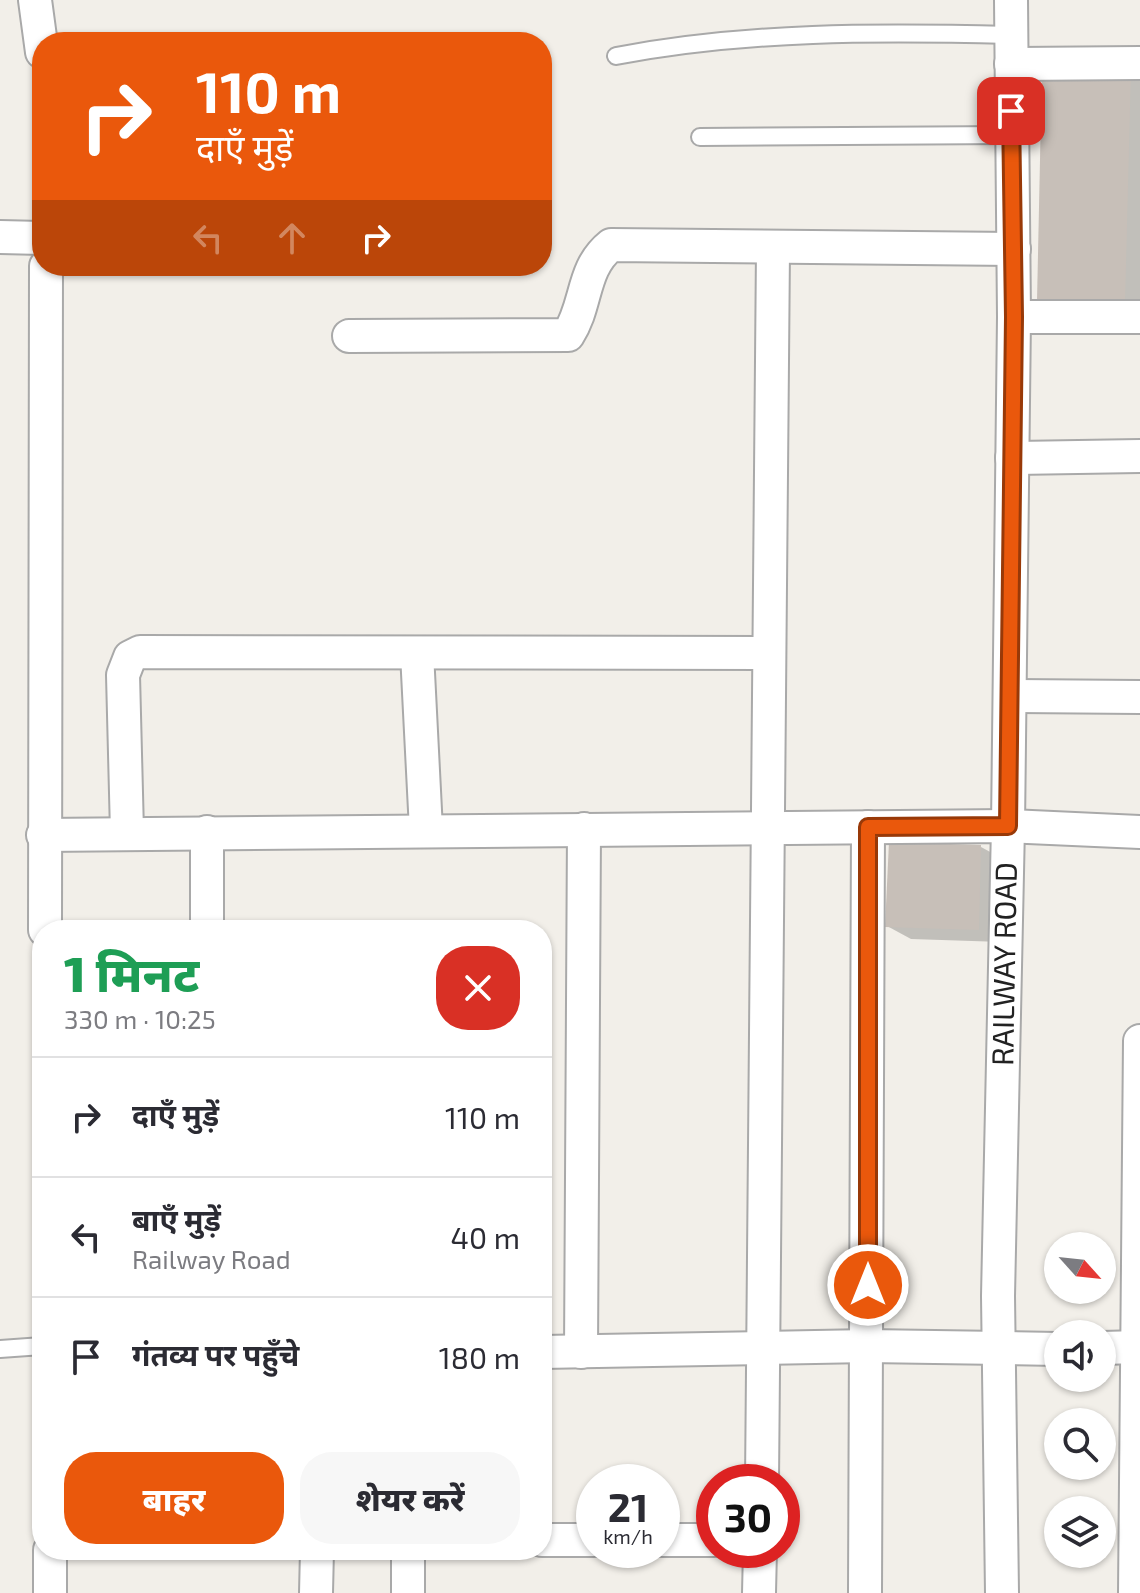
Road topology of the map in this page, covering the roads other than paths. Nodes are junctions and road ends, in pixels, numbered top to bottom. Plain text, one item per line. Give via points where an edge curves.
1 (35, 0) edge
2 (1011, 0) edge
3 (39, 32) edge
4 (1011, 49) junction
5 (616, 56) dead end
6 (1140, 63) edge
7 (1010, 135) junction
8 (700, 137) dead end
9 (0, 237) edge
10 (32, 238) edge
11 (773, 249) junction
12 (1014, 249) junction
13 (46, 276) edge
14 (1014, 317) junction
15 (1140, 317) edge
16 (349, 336) dead end
17 (1140, 456) edge
18 (1012, 458) junction
19 (417, 653) junction
20 (768, 653) junction
21 (1010, 696) junction
22 (1140, 697) edge
23 (1008, 826) junction
24 (868, 827) junction
25 (767, 828) junction
26 (584, 829) junction
27 (426, 830) junction
28 (127, 832) junction
29 (207, 832) junction
30 (1140, 832) edge
31 (43, 835) junction
32 (45, 920) edge
33 (207, 920) edge
34 (1140, 1041) edge
35 (868, 1346) junction
36 (32, 1347) edge
37 (1139, 1347) edge
38 (1116, 1348) edge
39 (0, 1349) edge
40 (1044, 1349) edge
41 (765, 1350) junction
42 (998, 1350) junction
43 (552, 1352) edge
44 (581, 1352) junction
45 (762, 1464) edge
46 (552, 1540) edge
47 (576, 1540) edge
48 (50, 1560) edge
49 (317, 1560) edge
50 (408, 1560) edge
51 (760, 1568) edge
52 (50, 1593) edge
53 (316, 1593) edge
54 (408, 1593) edge
55 (759, 1593) edge
56 (865, 1593) edge
57 (1002, 1593) edge
58 (1135, 1593) edge

1 - 3 street
2 - 4 street, RAILWAY ROAD
4 - 5 lane via 846,31 675,45
4 - 6 street
4 - 7 street, RAILWAY ROAD
7 - 8 lane
7 - 12 street, RAILWAY ROAD
9 - 10 street
11 - 12 street
11 - 16 street via 611,245 596,257 568,335
11 - 20 street
12 - 14 street, RAILWAY ROAD
13 - 31 street
14 - 15 street
14 - 18 street, RAILWAY ROAD
17 - 18 street
18 - 21 street, RAILWAY ROAD
19 - 20 street
19 - 27 street
19 - 28 street via 149,651 130,657 123,675
20 - 25 street
21 - 22 street
21 - 23 street, RAILWAY ROAD
23 - 24 street
23 - 30 street
23 - 42 street, RAILWAY ROAD
24 - 25 street
24 - 35 street
25 - 26 street
25 - 41 street
26 - 27 street
26 - 44 street
27 - 29 street
28 - 29 street
28 - 31 street
29 - 33 street
31 - 32 street
34 - 37 street
35 - 41 street
35 - 42 street
35 - 56 street
36 - 39 lane
37 - 38 street
37 - 58 street
40 - 42 street
41 - 44 street
41 - 45 street
42 - 57 street, RAILWAY ROAD
43 - 44 street
46 - 47 street
48 - 52 street
49 - 53 street
50 - 54 street
51 - 55 street

